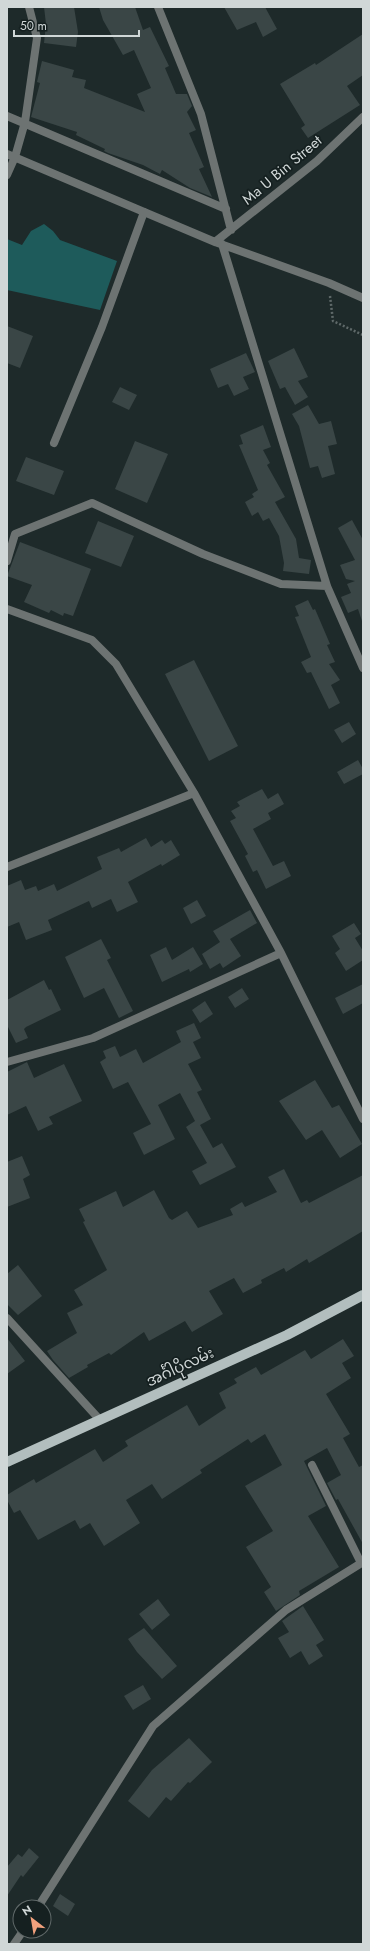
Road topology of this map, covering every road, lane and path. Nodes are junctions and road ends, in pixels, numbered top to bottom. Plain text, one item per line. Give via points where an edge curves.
1 (30, 7) edge
2 (158, 7) edge
3 (7, 116) edge
4 (363, 117) edge
5 (25, 122) junction
6 (11, 156) edge
7 (7, 175) edge
8 (226, 209) junction
9 (144, 212) junction
10 (231, 230) junction
11 (219, 243) junction
12 (329, 283) junction
13 (363, 298) edge
14 (363, 335) edge
15 (54, 443) dead end
16 (7, 561) edge
17 (327, 586) junction
18 (7, 609) edge
19 (363, 668) edge
20 (194, 793) junction
21 (7, 867) edge
22 (281, 953) junction
23 (7, 1062) edge
24 (363, 1119) edge
25 (363, 1295) edge
26 (7, 1318) edge
27 (100, 1420) junction
28 (7, 1462) edge
29 (312, 1465) dead end
30 (362, 1563) edge
31 (43, 1899) edge

1 - 5 street via 37,38
2 - 8 street via 201,114
3 - 5 street
4 - 10 street, Ma U Bin Street via 317,161
5 - 6 street
5 - 8 street
6 - 7 street
6 - 9 street
8 - 10 street
9 - 11 street
9 - 15 street via 102,327
10 - 11 street, Ma U Bin Street
11 - 12 street
11 - 17 street
12 - 13 street
12 - 14 path via 333,321
16 - 17 street via 15,534 92,503 203,554 281,584
17 - 19 street
18 - 20 street via 92,640 116,664
20 - 21 street
20 - 22 street
22 - 23 street via 93,1038
22 - 24 street
25 - 27 main road, အင်္ဂါပိုလမ်း via 286,1335
26 - 27 street
27 - 28 main road, အင်္ဂါပိုလမ်း
29 - 30 street
30 - 31 street via 286,1610 153,1726

